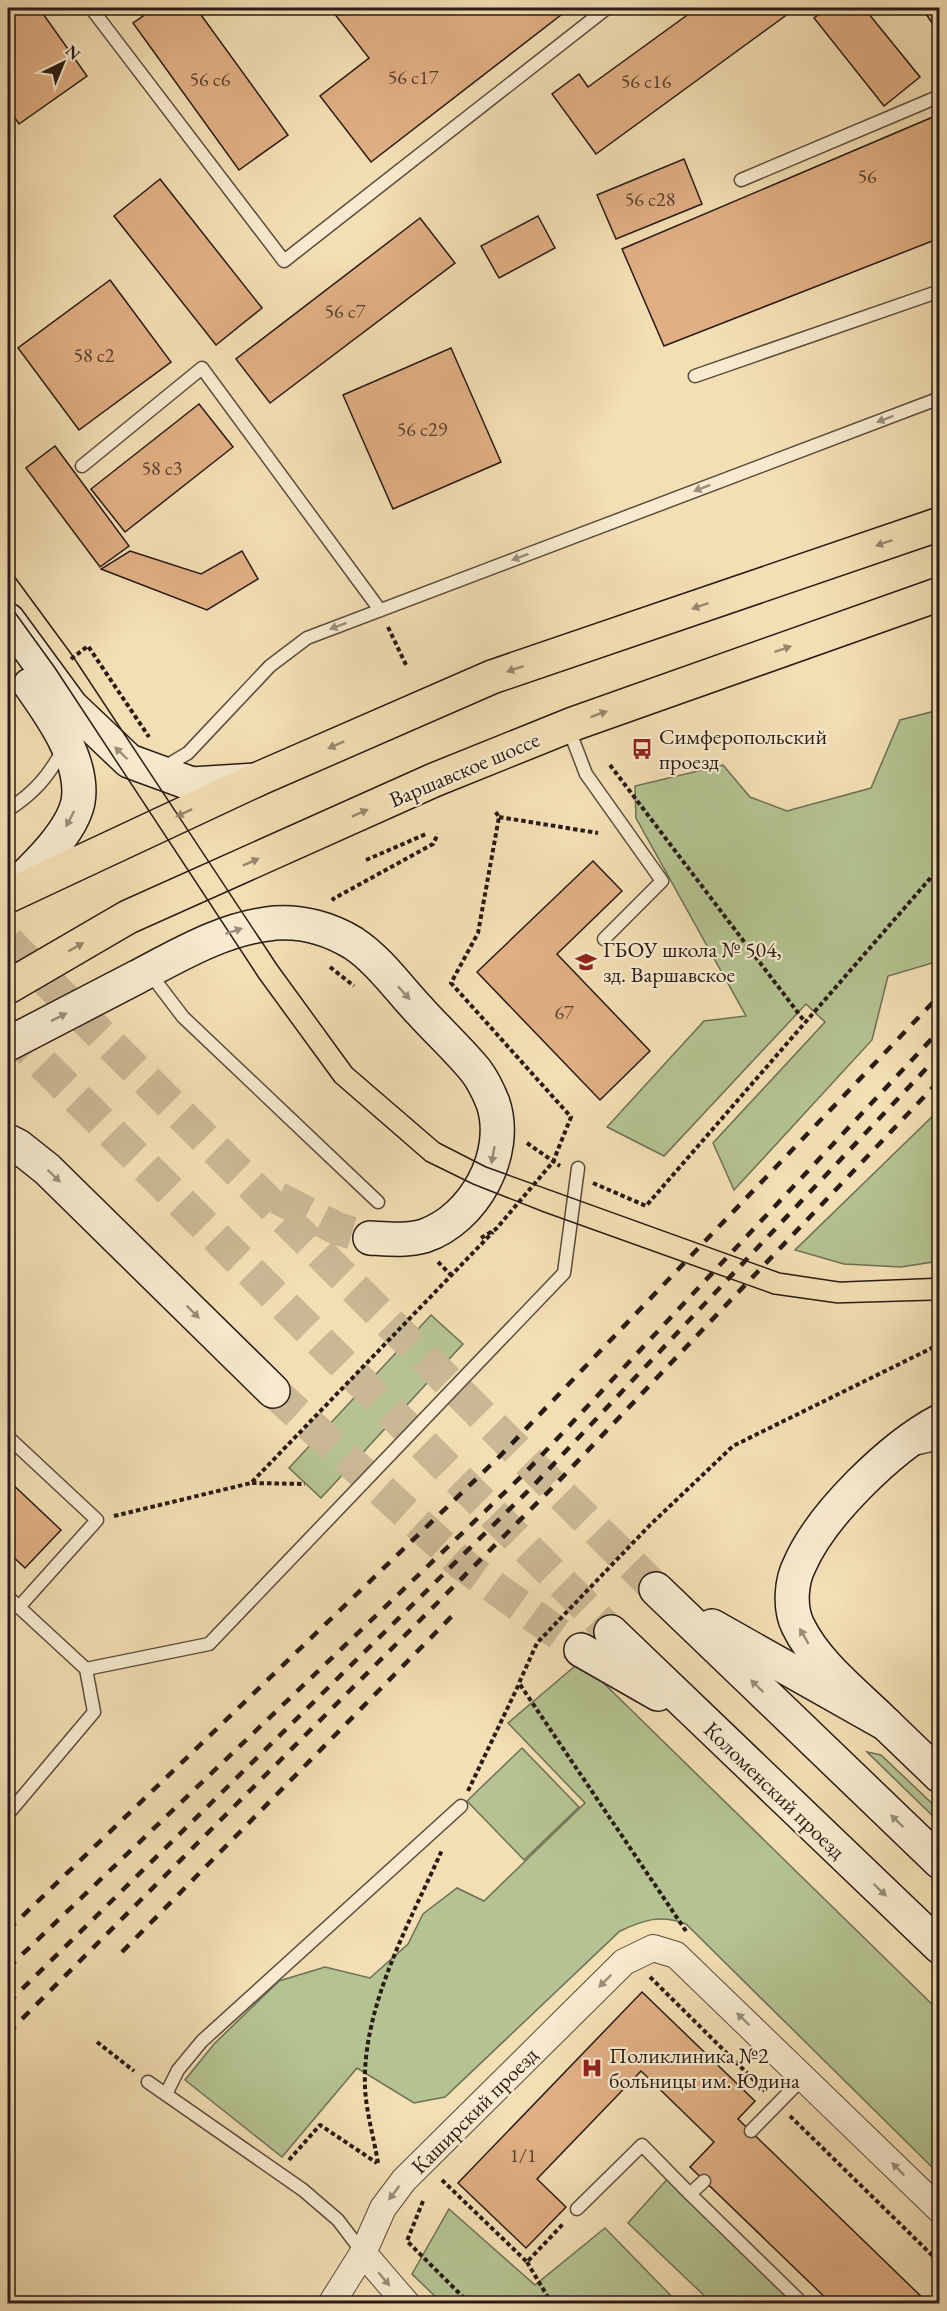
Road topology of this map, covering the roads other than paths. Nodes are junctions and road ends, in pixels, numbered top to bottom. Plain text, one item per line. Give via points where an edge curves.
1 (91, 8) edge
2 (608, 8) edge
3 (939, 96) edge
4 (741, 180) dead end
5 (939, 291) edge
6 (695, 376) dead end
7 (939, 398) edge
8 (82, 466) dead end
9 (939, 524) edge
10 (939, 594) edge
11 (380, 610) junction
12 (8, 620) edge
13 (8, 655) edge
14 (71, 706) junction
15 (567, 726) junction
16 (68, 743) junction
17 (154, 756) junction
18 (256, 780) junction
19 (8, 810) edge
20 (8, 894) edge
21 (604, 939) dead end
22 (148, 971) junction
23 (8, 987) edge
24 (8, 1044) edge
25 (8, 1141) edge
26 (577, 1172) road end
27 (378, 1202) dead end
28 (370, 1238) tunnel mouth
29 (273, 1391) tunnel mouth
30 (939, 1421) edge
31 (8, 1437) edge
32 (939, 1443) edge
33 (886, 1459) junction
34 (8, 1597) edge
35 (19, 1607) junction
36 (611, 1632) tunnel mouth
37 (581, 1650) tunnel mouth
38 (86, 1669) junction
39 (701, 1719) junction
40 (886, 1724) junction
41 (939, 1776) edge
42 (461, 1806) road end
43 (8, 1814) edge
44 (939, 1862) edge
45 (939, 1947) edge
46 (804, 2077) junction
47 (148, 2082) road end
48 (166, 2094) junction
49 (750, 2131) dead end
50 (704, 2181) dead end
51 (690, 2194) junction
52 (577, 2209) dead end
53 (939, 2210) edge
54 (363, 2253) junction
55 (331, 2304) edge
56 (407, 2304) edge
57 (803, 2304) edge

1 - 2 lane via 285,261
3 - 4 lane
5 - 6 lane
7 -> 11 lane
8 - 11 lane via 202,368
9 -> 18 main road via 492,677
15 -> 10 main road, Варшавское шоссе
11 -> 17 lane via 307,638 270,666 188,753
12 - 14 main road
13 - 16 main road
14 - 16 lane
17 -> 14 main road via 129,761
15 - 21 lane via 586,774 662,882
23 -> 15 main road, Варшавское шоссе via 128,917 434,780
16 - 19 lane via 49,775 28,797
16 -> 20 main road via 78,781 78,803 45,857
17 - 18 main road via 192,784
18 -> 20 main road
24 -> 22 main road
22 - 27 lane via 183,1017
22 -> 28 main road via 209,939 246,928 303,923 354,944 476,1072 493,1104 496,1130 494,1160 479,1191 453,1221 424,1236 398,1240
25 -> 29 main road via 47,1168
26 - 38 lane via 564,1273 209,1644
30 - 33 main road
31 - 35 lane via 97,1520
32 - 33 lane
40 -> 33 main road via 814,1653 797,1624 792,1600 798,1566 814,1537
34 - 35 lane
35 - 38 lane
36 - 39 main road, Коломенский проезд
37 - 39 main road
38 - 43 lane via 94,1712
39 -> 45 main road, Коломенский проезд
40 - 41 main road
44 -> 40 main road via 664,1596
42 - 48 lane via 202,2042 178,2070
46 - 49 lane
53 -> 46 street
46 -> 54 street, Каширский проезд via 676,1954 624,1962 404,2180 383,2208
47 - 48 lane
48 - 54 lane via 303,2190 338,2220
50 - 51 lane
51 - 52 lane via 642,2145
51 - 57 lane
54 - 55 street, Каширский проезд
54 -> 56 street

